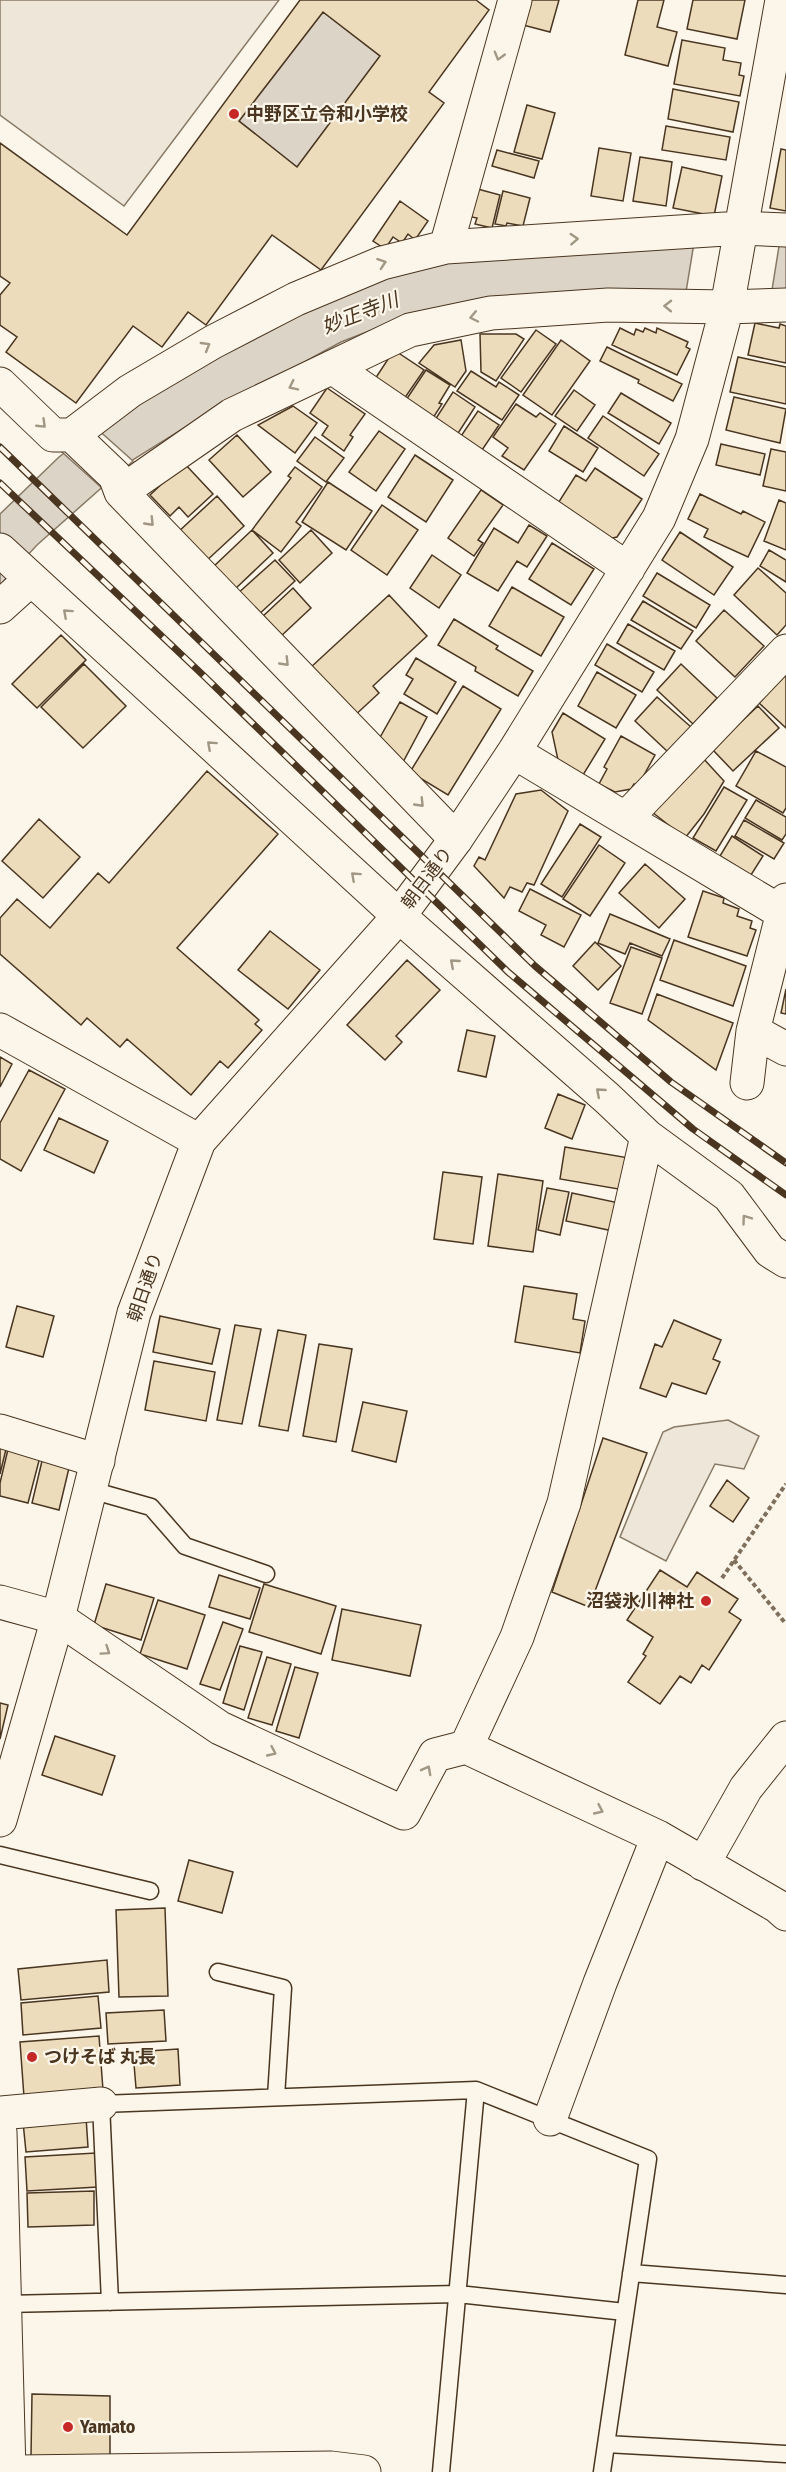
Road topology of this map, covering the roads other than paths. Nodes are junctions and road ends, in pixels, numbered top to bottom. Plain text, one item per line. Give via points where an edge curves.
1 (515, 0) edge
2 (782, 0) edge
3 (786, 230) edge
4 (740, 235) junction
5 (446, 247) junction
6 (728, 301) junction
7 (786, 305) edge
8 (332, 367) junction
9 (0, 384) edge
10 (75, 439) junction
11 (118, 484) junction
12 (16, 566) edge
13 (628, 569) junction
14 (0, 607) edge
15 (786, 651) edge
16 (514, 752) junction
17 (626, 818) junction
18 (456, 839) junction
19 (784, 909) edge
20 (399, 915) junction
21 (0, 1030) edge
22 (753, 1031) junction
23 (786, 1049) edge
24 (747, 1083) dead end
25 (647, 1136) junction
26 (199, 1141) junction
27 (786, 1261) edge
28 (0, 1431) edge
29 (94, 1476) junction
30 (266, 1574) dead end
31 (0, 1602) edge
32 (58, 1618) junction
33 (786, 1738) edge
34 (466, 1748) junction
35 (0, 1820) edge
36 (658, 1838) junction
37 (0, 1855) edge
38 (703, 1864) junction
39 (150, 1891) dead end
40 (786, 1914) edge
41 (218, 1972) dead end
42 (476, 2090) junction
43 (276, 2097) junction
44 (101, 2104) junction
45 (0, 2113) edge
46 (550, 2120) junction
47 (0, 2132) edge
48 (1, 2218) edge
49 (631, 2273) junction
50 (786, 2286) edge
51 (458, 2294) junction
52 (110, 2301) junction
53 (5, 2304) junction
54 (625, 2312) junction
55 (606, 2444) junction
56 (786, 2454) edge
57 (258, 2471) edge
58 (9, 2472) edge
59 (18, 2472) edge
60 (364, 2472) edge
61 (441, 2472) edge
62 (602, 2472) edge

1 -> 5 street
2 - 4 street, 朝日通り
3 - 4 street
5 -> 4 street
4 - 6 street, 朝日通り
10 -> 5 street via 130,391 296,299 382,262
6 - 7 street
6 -> 8 street via 491,313 410,330
6 - 13 street, 朝日通り via 692,439 659,518
8 -> 11 street via 232,416
8 - 13 street
9 -> 10 street via 53,435
10 - 11 street
11 -> 18 street
12 - 14 street
20 -> 12 street
13 - 16 street, 朝日通り
15 - 17 street
16 - 17 street
16 - 18 street, 朝日通り
17 - 19 street
18 - 20 street, 朝日通り
19 - 22 street
25 -> 20 street
20 - 26 street, 朝日通り
21 - 26 street
22 - 23 street
22 - 24 street
27 -> 25 street via 770,1251 729,1196
25 - 34 street via 564,1503 517,1637
26 - 29 street, 朝日通り via 134,1313
28 - 29 street
29 - 30 lane via 151,1507 185,1546
29 - 32 street, 朝日通り
31 - 32 street
32 -> 34 street via 220,1728 404,1814 435,1755
32 - 35 street, 朝日通り
33 - 38 street via 746,1788
34 -> 36 street
36 - 38 street
36 - 46 street
37 - 39 lane
38 - 40 street
41 - 43 lane via 283,1988
42 - 43 lane
42 - 46 lane
42 - 51 lane
43 - 44 lane
44 - 45 street
44 - 52 lane
46 - 49 lane via 648,2159
47 - 48 street
48 - 53 street
49 - 50 lane
49 - 54 lane
51 - 52 lane
51 - 54 lane
51 - 61 lane
52 - 53 lane
53 - 58 street
54 - 55 lane
55 - 56 lane
55 - 62 lane
57 - 59 street
57 - 60 street via 331,2468

